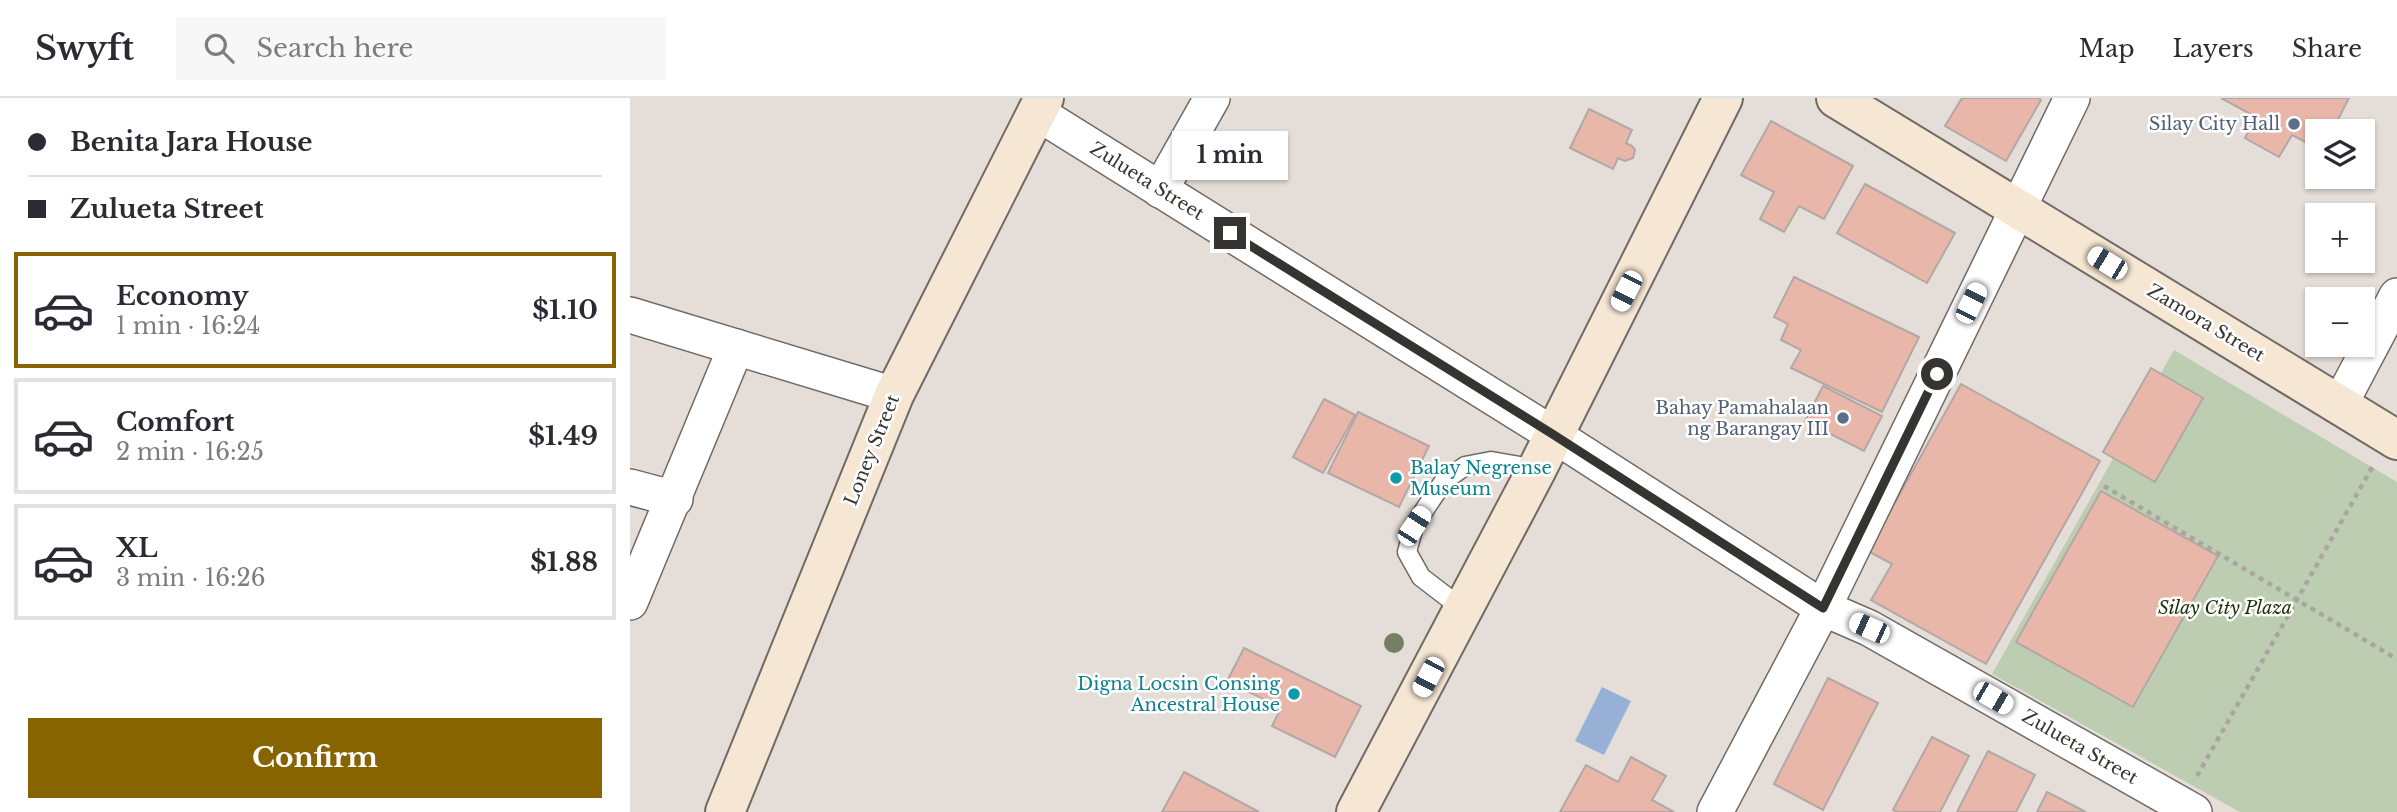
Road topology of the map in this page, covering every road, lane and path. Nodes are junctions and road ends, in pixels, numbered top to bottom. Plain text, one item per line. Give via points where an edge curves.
1 (1212, 98) edge
2 (1723, 98) edge
3 (1836, 98) edge
4 (2072, 98) edge
5 (1040, 105) edge
6 (1160, 190) junction
7 (2018, 208) junction
8 (2397, 296) edge
9 (630, 315) edge
10 (736, 347) junction
11 (894, 395) junction
12 (2340, 404) junction
13 (1554, 435) junction
14 (2394, 438) edge
15 (1537, 470) junction
16 (2104, 485) dead end
17 (630, 487) edge
18 (674, 499) junction
19 (2298, 598) junction
20 (630, 602) edge
21 (1823, 608) junction
22 (1464, 610) junction
23 (2397, 659) edge
24 (2187, 808) edge
25 (725, 812) edge
26 (1356, 812) edge
27 (1715, 812) edge

1 - 6 street
2 - 13 street
3 - 7 street, Zamora Street
4 - 7 street
5 - 6 street, Zulueta Street
5 - 11 street, Loney Street
6 - 13 street, Zulueta Street
7 - 12 street, Zamora Street
7 - 21 street
8 - 12 street
9 - 10 street
10 - 11 street
10 - 18 street
11 - 25 street, Loney Street
12 - 14 street, Zamora Street
13 - 15 street
13 - 21 street, Zulueta Street
14 - 19 path
15 - 22 street
15 - 22 lane via 1491,461 1465,466 1444,481 1414,526 1407,552 1421,577
16 - 19 path
17 - 18 street
18 - 20 street
19 - 23 path
19 - 24 path
21 - 24 street, Zulueta Street via 1869,628
21 - 27 street
22 - 26 street

